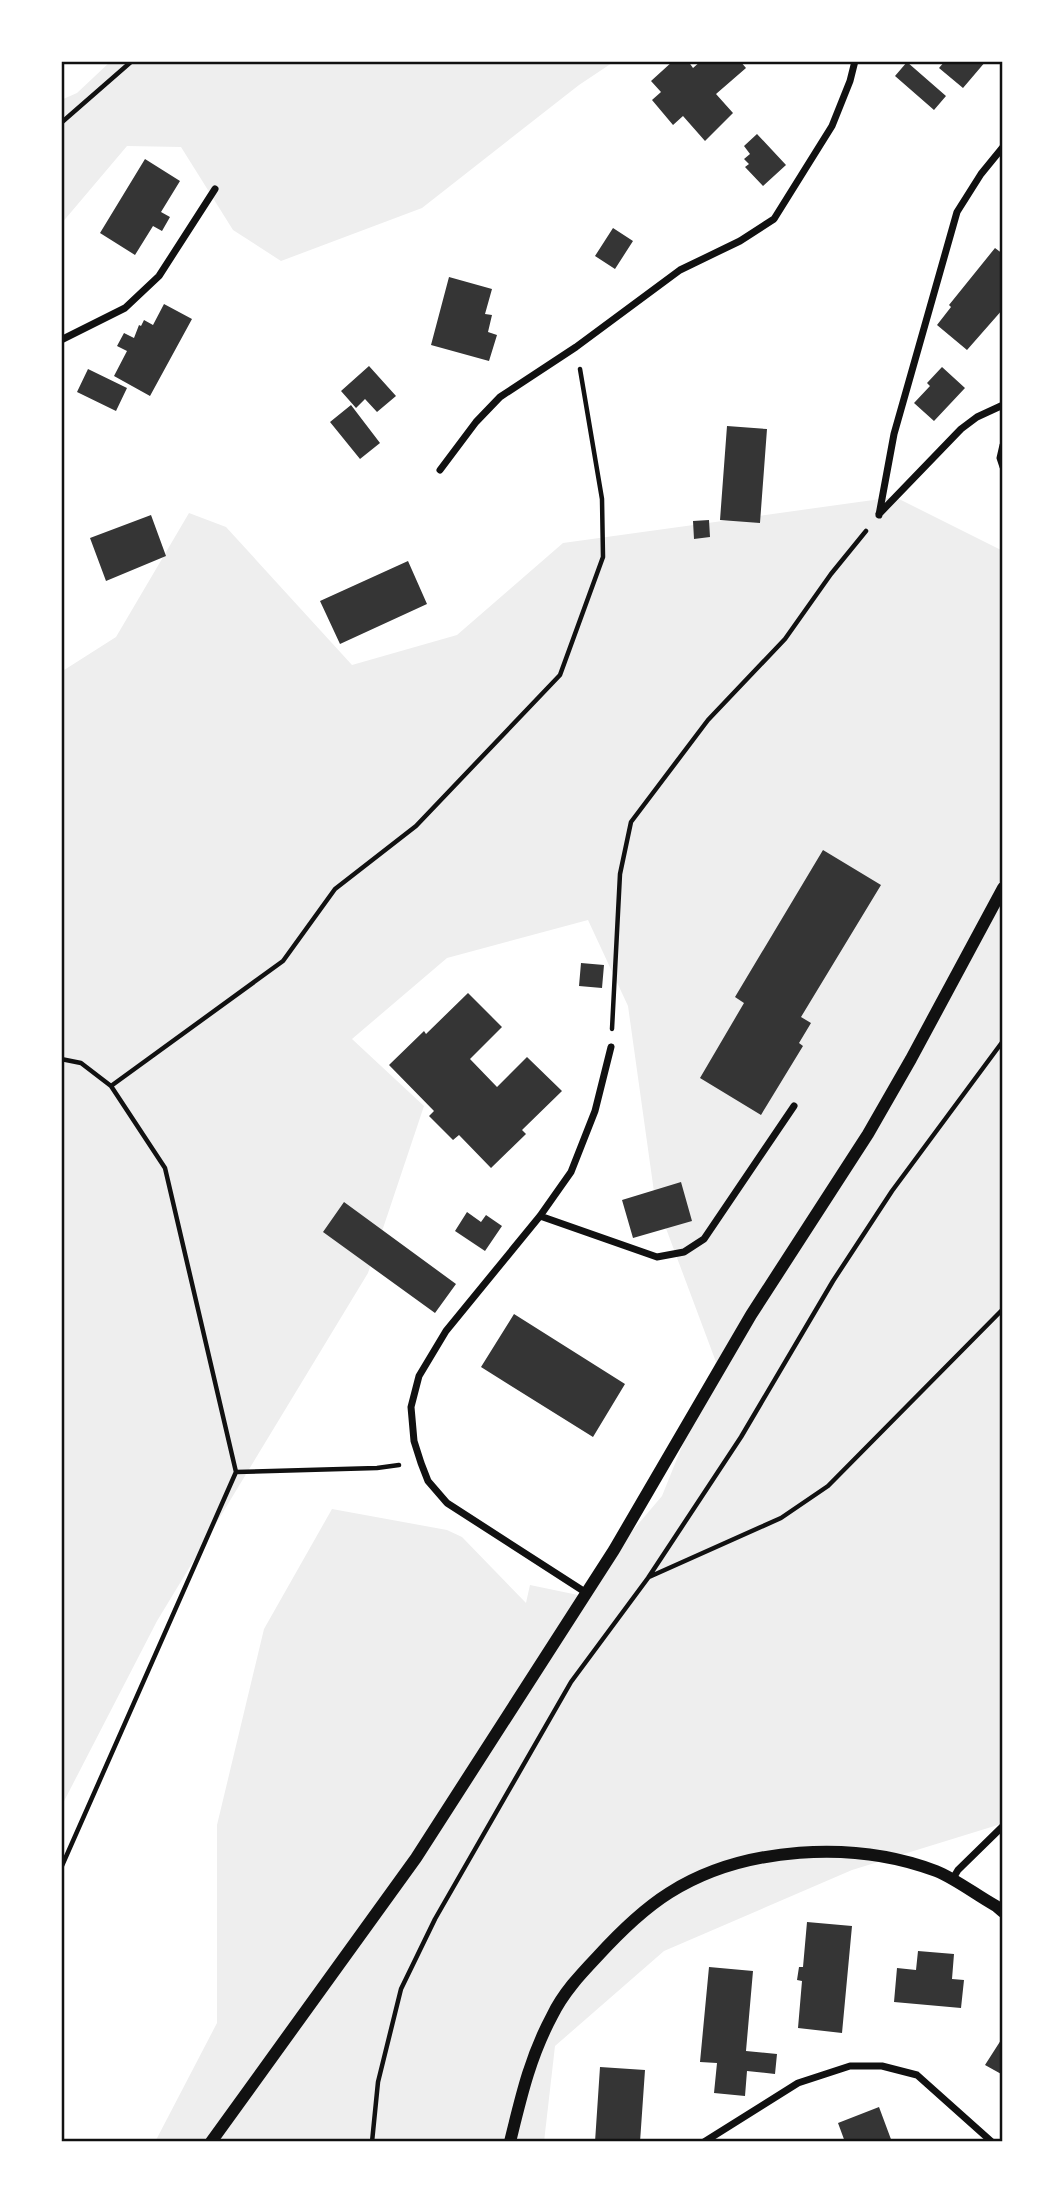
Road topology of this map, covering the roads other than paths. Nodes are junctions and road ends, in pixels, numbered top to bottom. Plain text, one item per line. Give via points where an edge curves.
1 (855, 61) edge
2 (1003, 147) edge
3 (215, 189) dead end
4 (61, 340) edge
5 (1003, 405) edge
6 (1003, 445) edge
7 (1003, 467) edge
8 (440, 470) dead end
9 (1003, 888) edge
10 (611, 1047) road end
11 (794, 1106) dead end
12 (540, 1216) junction
13 (585, 1592) junction
14 (1003, 1826) edge
15 (952, 1881) junction
16 (1003, 1912) edge
17 (211, 2142) edge
18 (510, 2142) edge
19 (704, 2142) edge
20 (992, 2142) edge

1 - 8 street via 832,126 774,219 680,270 500,397
2 - 5 street via 957,212 894,434 878,515 961,429
3 - 4 street via 159,276 125,308
6 - 7 street
9 - 13 street via 868,1134 751,1315
10 - 12 street via 595,1111 571,1172
11 - 12 street via 704,1239 684,1252 657,1257
12 - 13 street via 446,1331 419,1376 411,1407 414,1441 428,1480 447,1503
13 - 17 street via 416,1858
14 - 15 street
15 - 16 street
15 - 18 street via 899,1860 844,1851 789,1852 711,1872 668,1894 618,1934 572,1983 528,2068
19 - 20 street via 798,2083 850,2066 882,2066 917,2076

